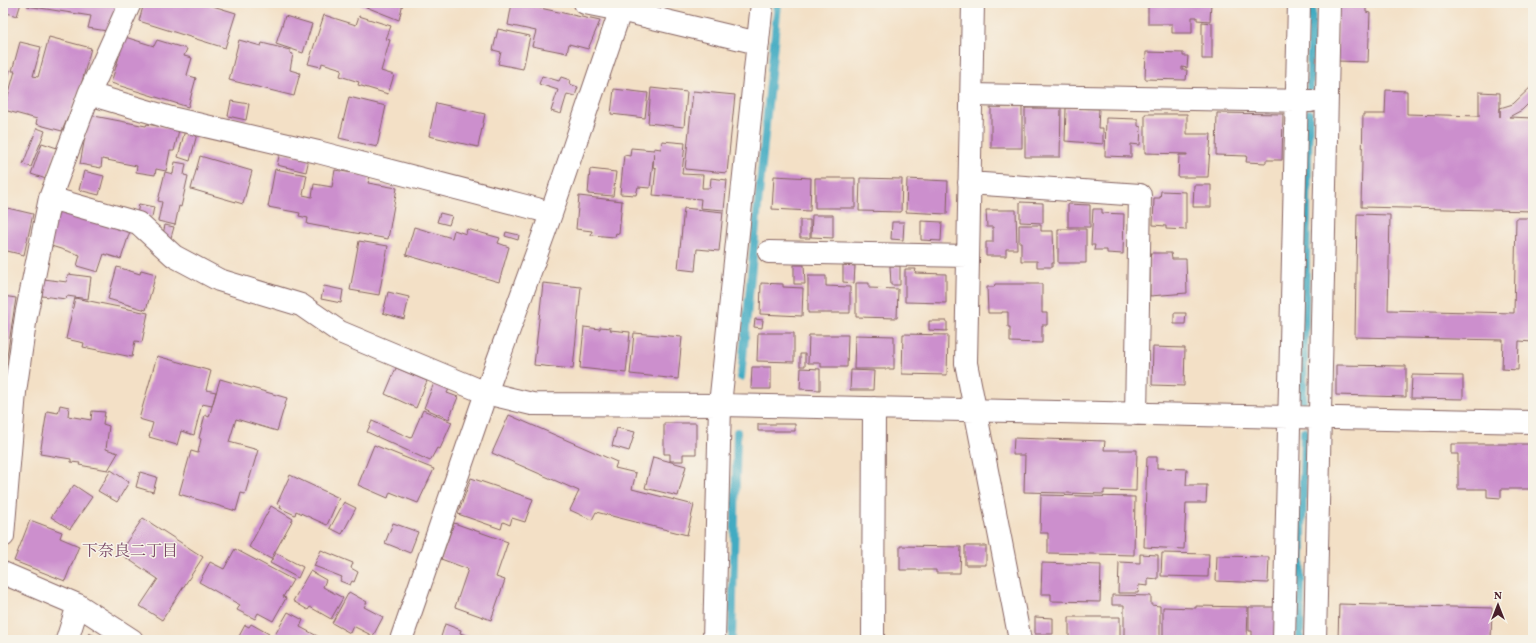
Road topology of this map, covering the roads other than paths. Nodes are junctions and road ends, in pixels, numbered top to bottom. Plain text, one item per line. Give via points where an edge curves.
1 (130, 3) edge
2 (584, 3) edge
3 (762, 3) edge
4 (973, 3) edge
5 (1299, 3) edge
6 (1329, 3) edge
7 (621, 6) edge
8 (758, 43) junction
9 (90, 94) junction
10 (971, 95) junction
11 (1296, 100) junction
12 (1327, 100) junction
13 (969, 183) junction
14 (50, 198) junction
15 (551, 214) junction
16 (769, 252) dead end
17 (968, 256) junction
18 (486, 393) junction
19 (720, 405) junction
20 (874, 408) junction
21 (976, 411) junction
22 (1136, 414) junction
23 (1290, 418) junction
24 (1319, 418) junction
25 (1533, 422) edge
26 (3, 536) edge
27 (3, 573) edge
28 (78, 605) junction
29 (67, 640) edge
30 (132, 640) edge
31 (401, 640) edge
32 (714, 640) edge
33 (873, 640) edge
34 (1020, 640) edge
35 (1284, 640) edge
36 (1315, 640) edge

1 - 9 street
2 - 7 street
3 - 8 street
4 - 10 street
5 - 11 street
6 - 12 street
7 - 8 street
7 - 15 street
8 - 19 street
9 - 14 street
9 - 15 street via 172,118 318,152 537,208
10 - 11 street
10 - 13 street
11 - 12 street
11 - 23 street
12 - 24 street
13 - 17 street
13 - 22 street via 1140,195
14 - 18 street via 138,223 174,256 219,280 301,305 340,332
14 - 26 street via 26,316 15,392
15 - 18 street
16 - 17 street
17 - 21 street via 966,363
18 - 19 street via 532,404
18 - 31 street
19 - 20 street
19 - 32 street
20 - 21 street
20 - 33 street
21 - 22 street
21 - 34 street
22 - 23 street
23 - 24 street
23 - 35 street
24 - 25 street
24 - 36 street
27 - 28 street
28 - 29 street
28 - 30 street

